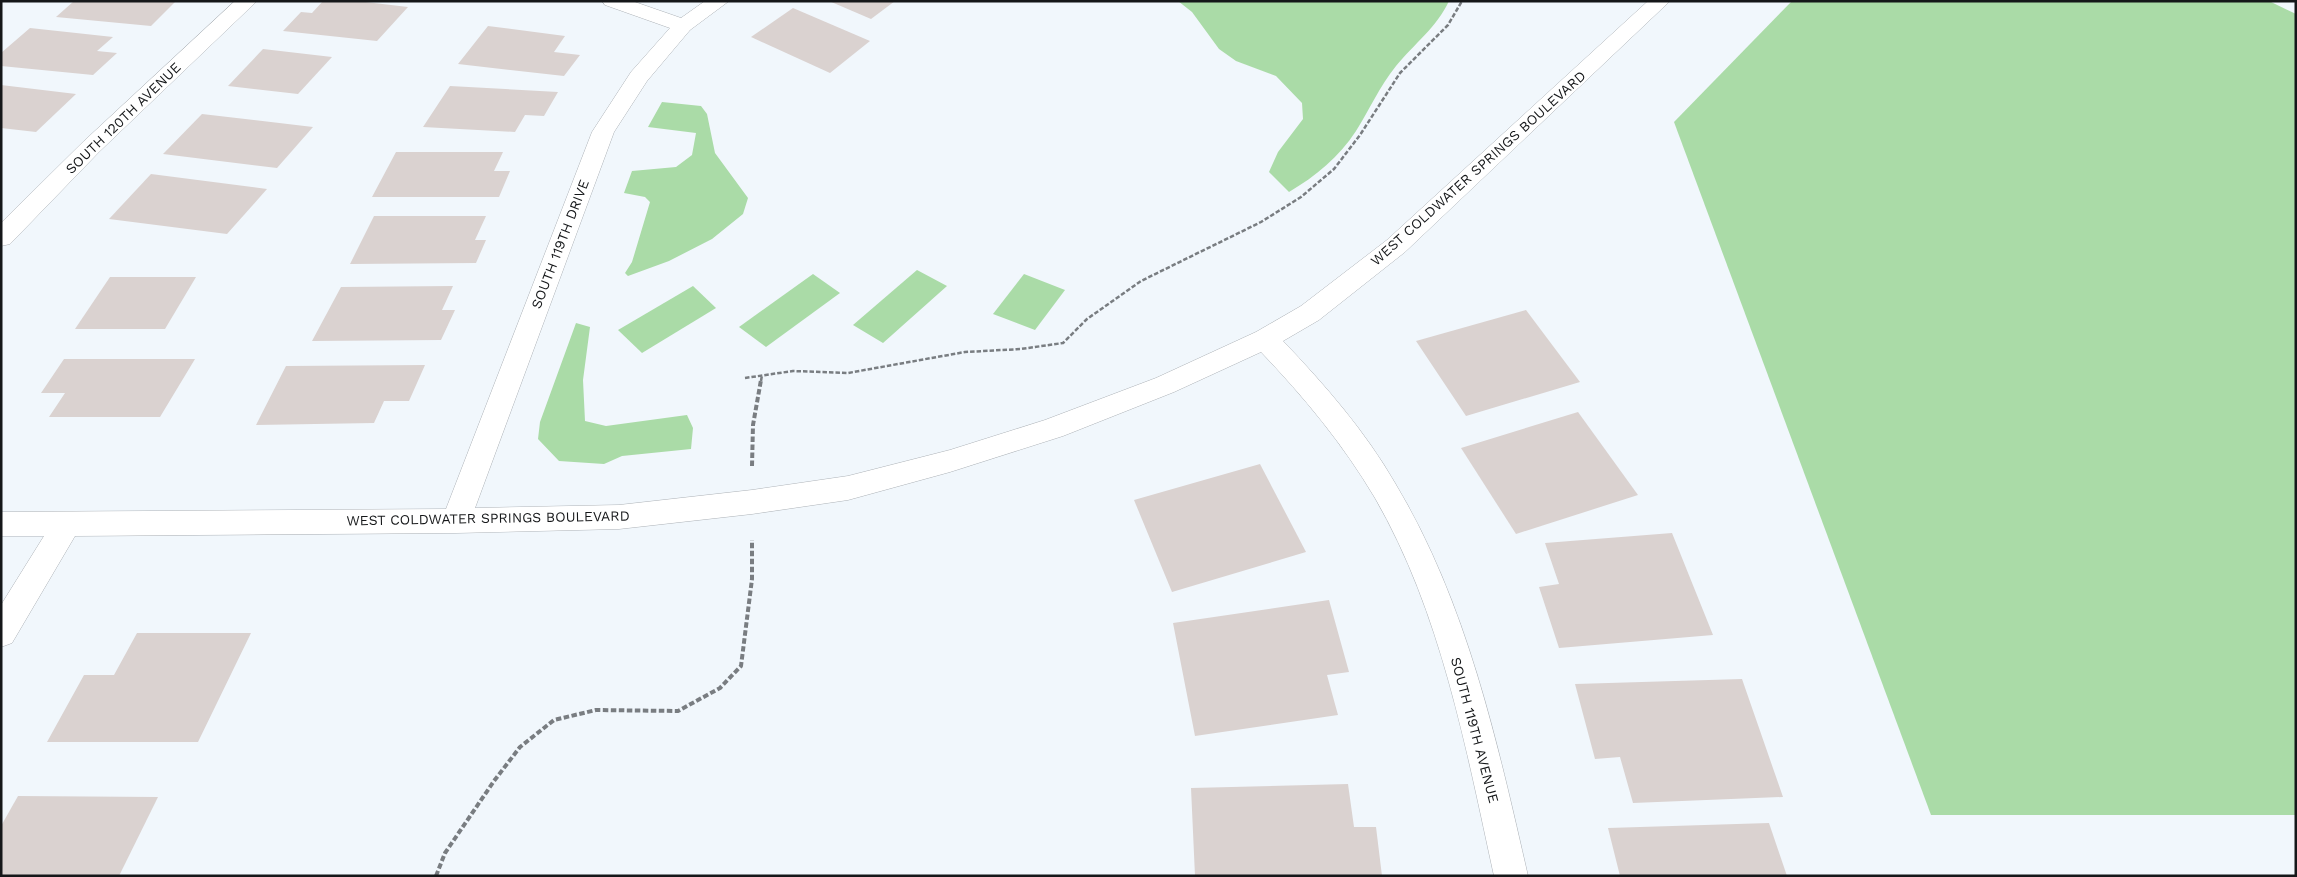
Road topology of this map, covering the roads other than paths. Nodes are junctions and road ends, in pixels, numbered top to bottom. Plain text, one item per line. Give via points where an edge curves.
1 (247, 1) edge
2 (612, 1) edge
3 (719, 1) edge
4 (1660, 1) edge
5 (683, 26) junction
6 (1, 238) edge
7 (1265, 339) junction
8 (456, 521) junction
9 (1, 524) edge
10 (67, 524) junction
11 (1, 633) edge
12 (1511, 876) edge

1 - 6 street, SOUTH 120TH AVENUE via 91,147
2 - 5 street
3 - 5 street, SOUTH 119TH DRIVE
4 - 7 street, WEST COLDWATER SPRINGS BOULEVARD via 1396,246 1310,313
5 - 8 street, SOUTH 119TH DRIVE via 639,77 603,132
7 - 8 street, WEST COLDWATER SPRINGS BOULEVARD via 1165,384 1044,431 950,461 848,488 618,517
7 - 12 street, SOUTH 119TH AVENUE via 1316,392 1359,449 1399,515 1435,594 1466,684
8 - 10 street, WEST COLDWATER SPRINGS BOULEVARD
9 - 10 street, WEST COLDWATER SPRINGS BOULEVARD
10 - 11 street

